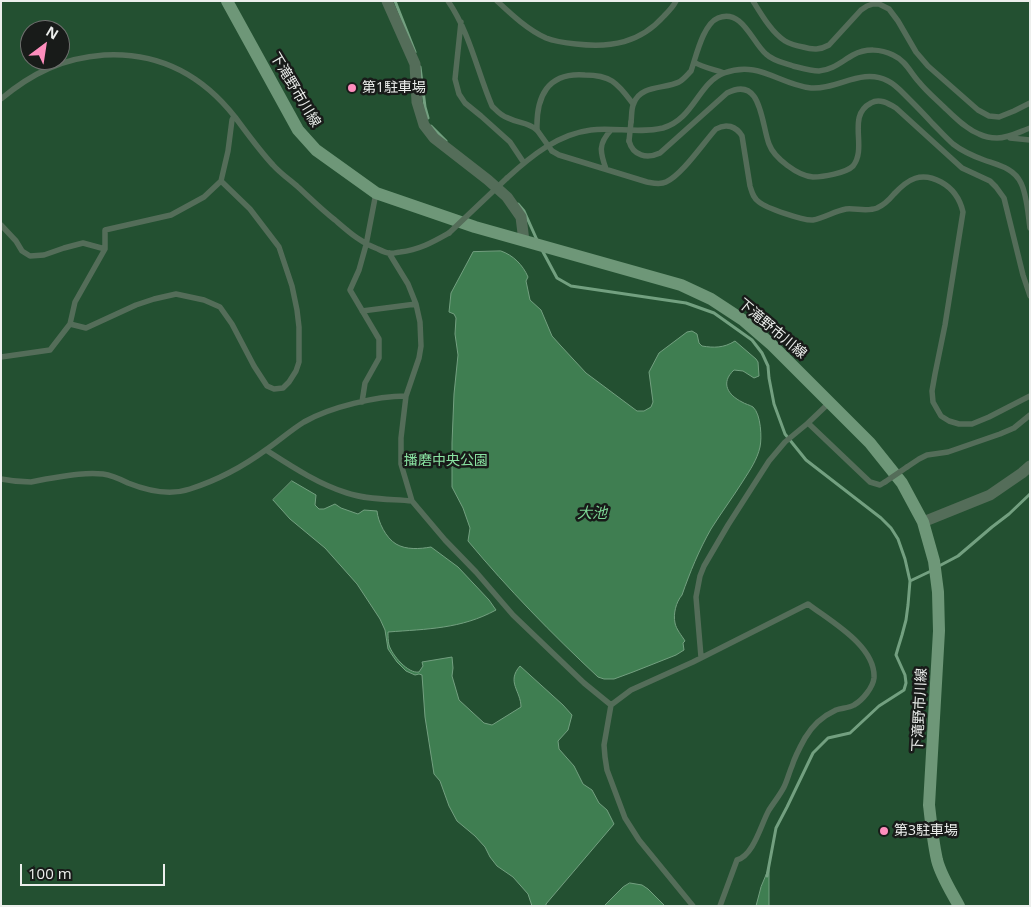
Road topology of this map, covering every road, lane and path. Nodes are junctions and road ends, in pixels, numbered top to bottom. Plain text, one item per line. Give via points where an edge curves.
1 (227, 1) edge
2 (387, 1) edge
3 (448, 1) edge
4 (497, 1) edge
5 (676, 1) edge
6 (754, 1) edge
7 (461, 22) junction
8 (694, 62) junction
9 (724, 73) junction
10 (1, 99) edge
11 (1030, 103) edge
12 (633, 104) junction
13 (234, 116) junction
14 (1030, 128) edge
15 (537, 130) junction
16 (611, 130) junction
17 (1003, 138) junction
18 (1030, 140) edge
19 (524, 162) junction
20 (606, 169) junction
21 (221, 181) junction
22 (376, 193) junction
23 (1, 225) edge
24 (1030, 228) edge
25 (524, 241) junction
26 (366, 244) junction
27 (105, 249) junction
28 (389, 253) junction
29 (1030, 296) edge
30 (416, 304) junction
31 (362, 311) junction
32 (70, 324) junction
33 (1, 357) edge
34 (406, 396) junction
35 (1030, 396) edge
36 (362, 402) junction
37 (830, 402) junction
38 (1030, 415) edge
39 (808, 423) junction
40 (266, 450) junction
41 (1030, 466) edge
42 (1, 479) edge
43 (412, 501) junction
44 (923, 522) junction
45 (701, 657) junction
46 (611, 705) junction
47 (693, 906) edge
48 (720, 906) edge
49 (959, 906) edge

1 - 22 main road, 下滝野市川線 via 298,130 316,150
2 - 25 street via 415,64 417,102 424,125 434,138 507,197 521,217
3 - 7 lane
4 - 5 lane via 546,38 600,46 618,44 644,33 655,26
6 - 11 lane via 775,33 786,42 810,50 829,45 862,10 879,4 889,9 928,66 978,110 999,117
7 - 15 lane via 492,106 508,119 530,124
7 - 19 lane via 455,79 459,94 464,103 510,142
8 - 9 lane
8 - 12 lane via 691,71 680,81 645,91
8 - 17 lane via 708,27 718,18 725,17 740,21 772,59 809,70 820,71 834,67 854,54 882,50 905,63 924,89 971,130 985,137
9 - 16 lane via 705,88 679,120 650,130
9 - 24 lane via 758,70 812,88 871,76 888,81 954,144 1004,167 1017,177 1023,189
10 - 13 lane via 52,66 70,60 121,54 178,68 211,90
12 - 15 lane via 620,88 605,78 580,74 563,77 548,87 543,95 538,108
12 - 29 lane, bridge via 630,146 640,155 654,156 726,93 746,90 760,107 768,144 775,156 800,172 815,177 851,167 857,159 859,115 874,101 890,104 962,168 990,181 1000,192
13 - 21 lane
13 - 26 lane via 273,165 329,216
14 - 17 lane
15 - 20 lane, bridge via 552,151
16 - 19 lane via 592,130 560,138
16 - 20 lane via 600,150
17 - 18 lane
19 - 28 lane, bridge via 449,233 416,250
20 - 35 lane via 656,184 668,181 678,174 716,129 726,125 734,127 742,136 750,186 756,199 771,209 806,219 813,220 846,209 878,208 915,178 940,181 954,193 963,212 932,391 936,410 949,422 972,424
21 - 27 lane via 204,197 171,215 105,230
21 - 32 lane via 250,209 279,247 292,286 299,327 298,362 296,371 283,388 267,386 224,313 204,300 176,294 136,305 86,328
22 - 25 main road, 下滝野市川線
22 - 26 lane
23 - 27 lane via 30,256 83,243
25 - 37 main road, 下滝野市川線 via 681,285 710,299 772,344
26 - 28 lane
26 - 31 lane via 350,290
27 - 32 lane via 75,302
28 - 30 lane
30 - 31 lane
30 - 34 lane via 421,346
31 - 36 lane via 379,338 379,358 365,383
32 - 33 lane via 50,350
34 - 36 lane
34 - 43 lane via 400,438 404,476
36 - 40 lane via 331,410 307,421
37 - 39 lane
37 - 44 main road, 下滝野市川線 via 870,443 902,483
38 - 39 lane, bridge via 1000,434 948,452 927,455 880,485 870,482
39 - 45 lane via 769,461 704,566 696,597
40 - 42 lane via 208,483 172,492 141,488 106,474 89,473 31,482
40 - 43 lane via 314,479 348,494
41 - 44 street via 990,495
43 - 46 lane via 513,615
44 - 49 main road, 下滝野市川線 via 934,561 938,592 939,631 929,805 931,828 937,861
45 - 46 lane via 631,690
45 - 48 lane via 808,604 861,646 870,659 874,676 867,694 855,704 824,717 806,736 784,788 768,812 751,849 737,860
46 - 47 lane via 605,757 625,818 638,840

